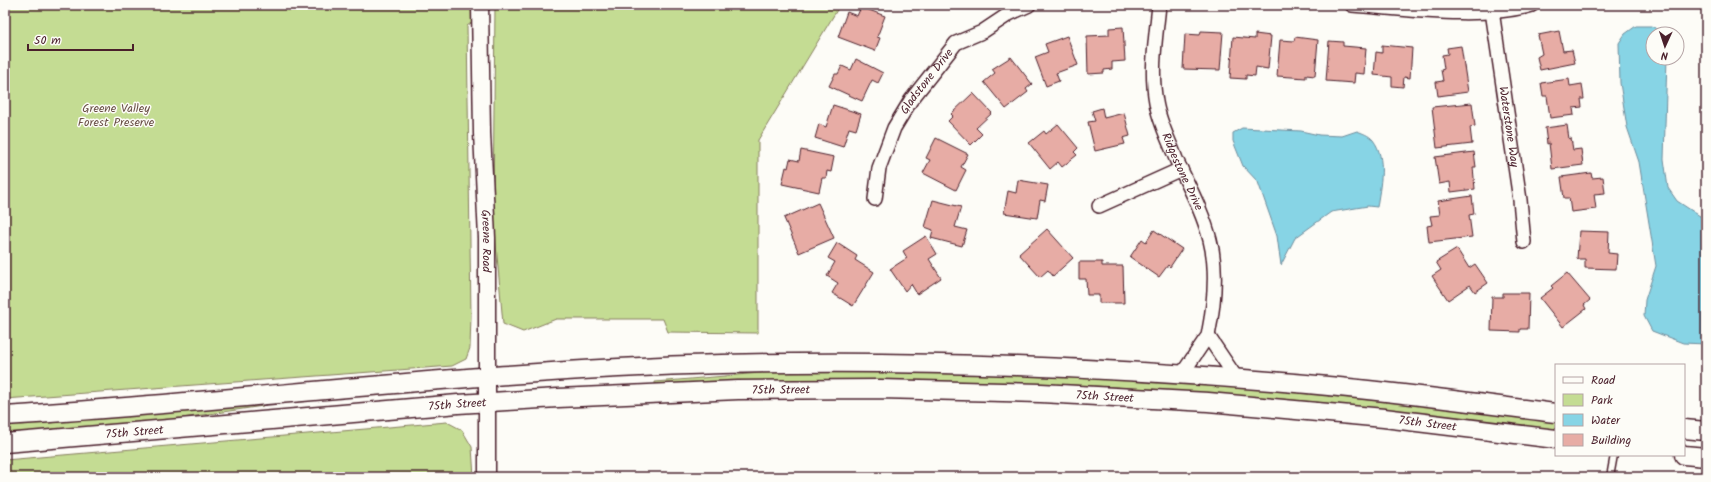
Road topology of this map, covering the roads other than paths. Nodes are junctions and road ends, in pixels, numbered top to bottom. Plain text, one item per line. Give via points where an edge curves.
1 (480, 5) edge
2 (1030, 5) edge
3 (1159, 5) edge
4 (1352, 5) edge
5 (1532, 5) edge
6 (1378, 6) edge
7 (1492, 11) junction
8 (1181, 169) junction
9 (875, 199) dead end
10 (1099, 206) dead end
11 (1524, 242) dead end
12 (1208, 336) junction
13 (1182, 374) junction
14 (487, 377) junction
15 (1237, 379) junction
16 (487, 402) junction
17 (1555, 413) edge
18 (5, 416) edge
19 (1685, 429) edge
20 (1706, 431) edge
21 (1555, 439) edge
22 (5, 443) edge
23 (1685, 454) edge
24 (1614, 456) edge
25 (1706, 457) edge
26 (487, 477) edge
27 (1610, 477) edge

1 - 14 street, Greene Road via 487,238
2 - 9 street, Gladstone Drive via 1009,14 982,32 956,43 902,113 894,128 879,168
3 - 8 street, Ridgestone Drive via 1154,71 1156,103 1161,122
4 - 6 street
5 - 7 street
6 - 7 street via 1447,12
7 - 11 street, Waterstone Way
8 - 10 street
8 - 12 street, Ridgestone Drive via 1206,228 1214,263 1215,282
12 - 13 street, Ridgestone Drive
12 - 15 street
13 - 14 main road via 1014,366 841,363 714,364
13 - 15 main road
14 - 16 street, Greene Road
14 - 18 main road
15 - 17 main road via 1430,397
16 - 21 main road, 75th Street via 652,392 738,390 1033,392 1298,409
16 - 22 main road, 75th Street
16 - 26 street, Greene Road
19 - 20 main road
23 - 25 main road
24 - 27 lane

